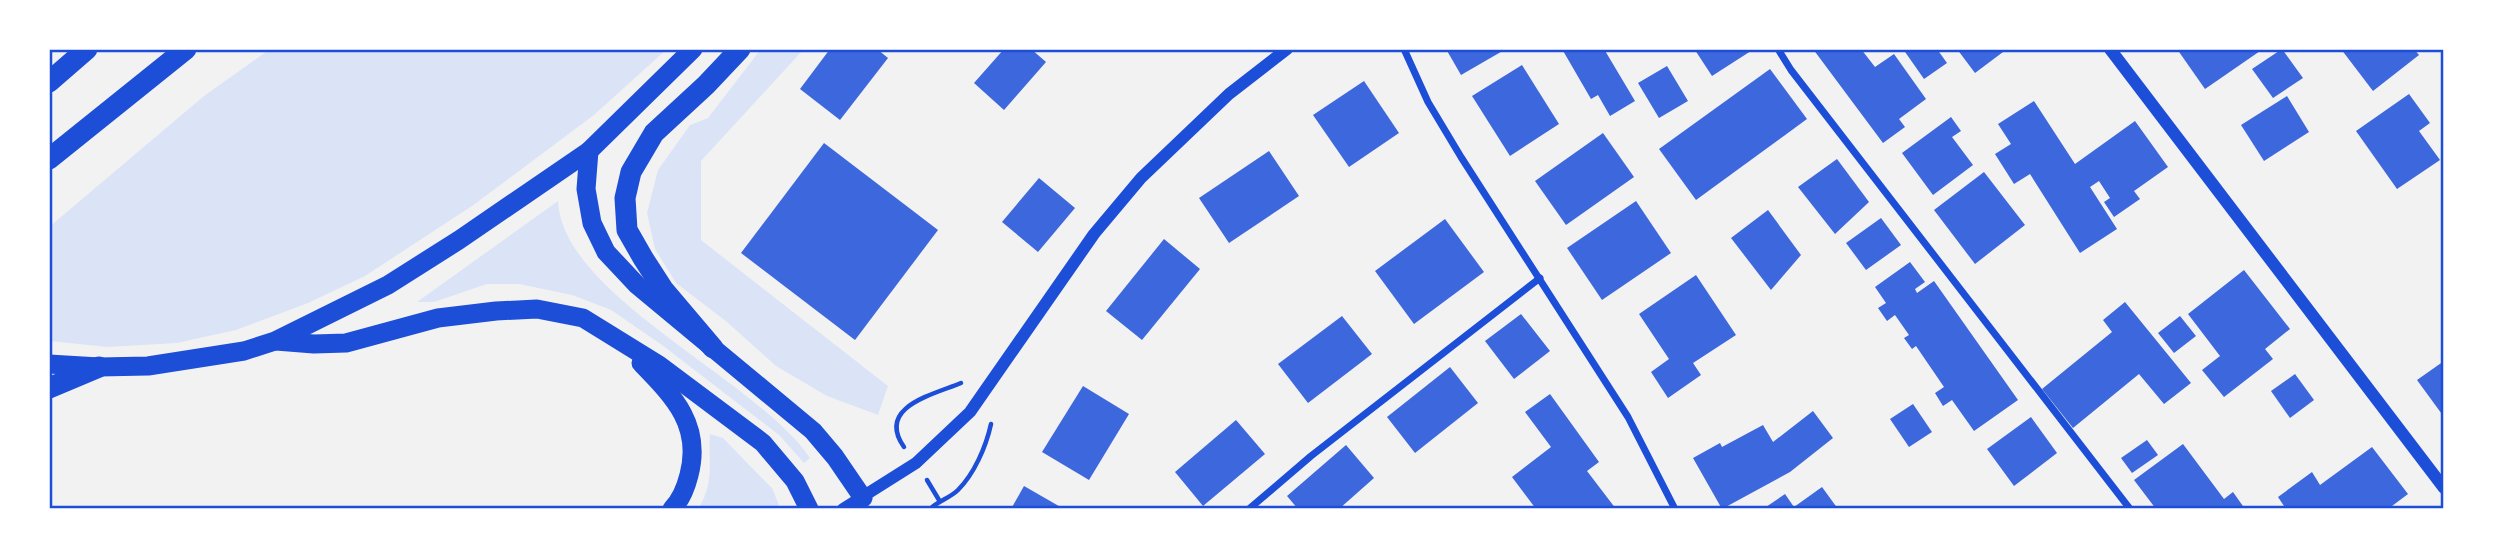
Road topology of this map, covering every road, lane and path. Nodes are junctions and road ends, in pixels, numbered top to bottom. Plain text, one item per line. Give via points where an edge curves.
1 (87, 49) edge
2 (186, 49) edge
3 (693, 49) edge
4 (740, 49) edge
5 (1287, 49) edge
6 (1404, 49) edge
7 (1778, 49) edge
8 (2110, 49) edge
9 (49, 82) edge
10 (589, 151) junction
11 (49, 159) edge
12 (1540, 278) junction
13 (615, 337) junction
14 (275, 341) junction
15 (713, 348) junction
16 (49, 364) edge
17 (1003, 365) junction
18 (99, 368) junction
19 (49, 388) edge
20 (993, 413) dead end
21 (896, 435) dead end
22 (2444, 488) edge
23 (864, 504) edge
24 (672, 509) edge
25 (810, 509) edge
26 (843, 509) edge
27 (930, 509) edge
28 (1249, 509) edge
29 (1675, 509) edge
30 (2130, 509) edge

1 - 9 highway
2 - 11 highway
3 - 10 highway
4 - 15 highway via 654,133 631,172 625,198 627,230 643,258
5 - 17 street via 1229,94 1142,178 1094,234
6 - 12 street via 1441,124
7 - 30 street
8 - 22 street
10 - 14 highway via 388,285
10 - 15 highway via 586,189 592,223 606,252 637,285
12 - 28 street
12 - 29 street via 1628,417
13 - 14 highway via 583,318 537,310 438,318 346,343
13 - 24 highway via 675,401 691,430 692,461 686,487
13 - 25 highway via 763,443 795,481
14 - 18 highway via 217,356
15 - 23 highway via 813,431
16 - 18 highway
17 - 21 path via 910,405 898,415
17 - 23 street via 970,412
18 - 19 highway
20 - 27 path via 975,467 957,491
23 - 26 street

